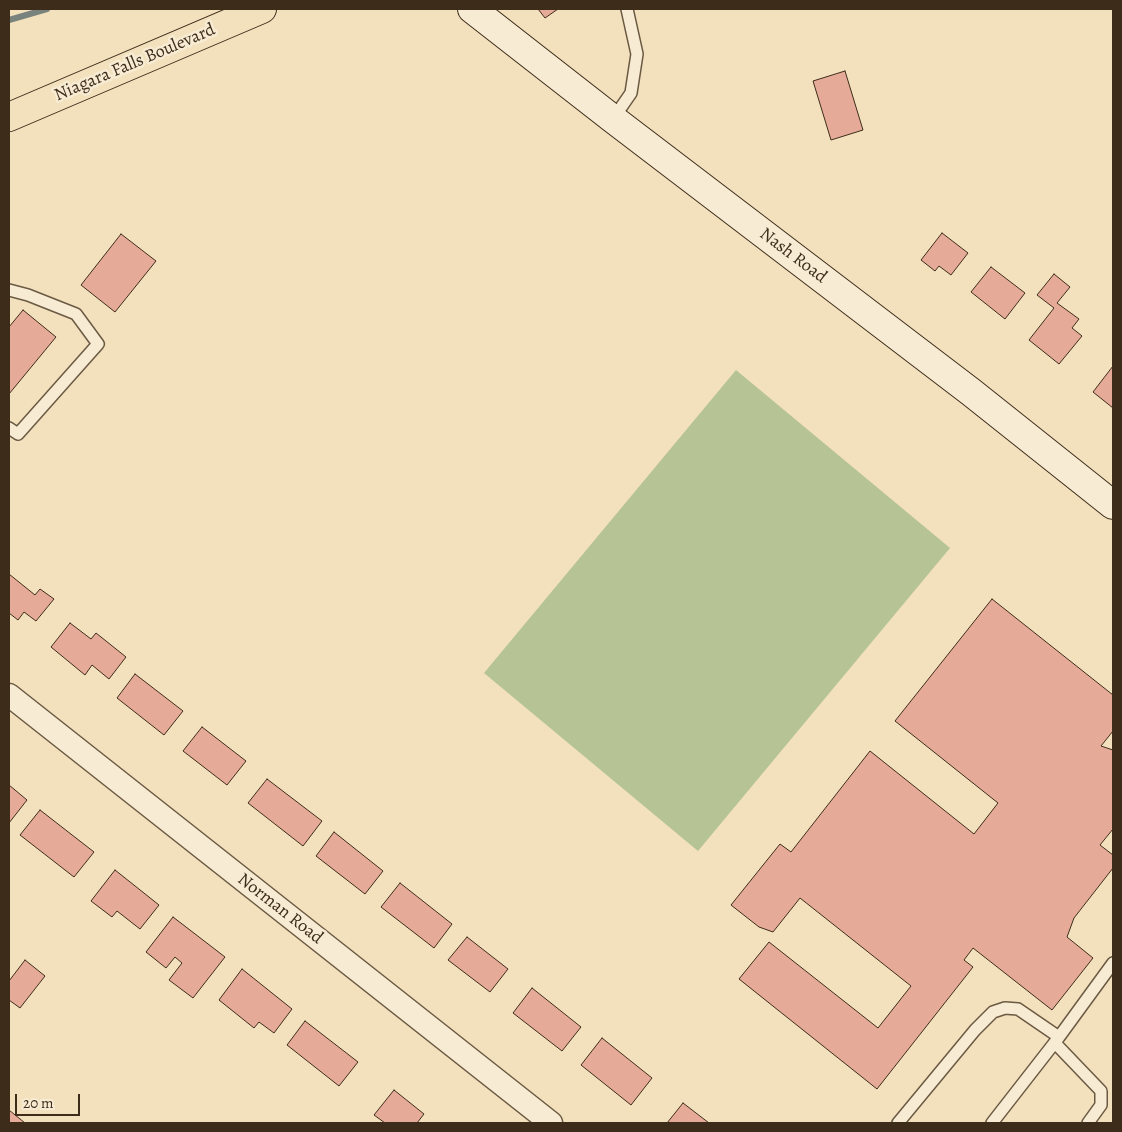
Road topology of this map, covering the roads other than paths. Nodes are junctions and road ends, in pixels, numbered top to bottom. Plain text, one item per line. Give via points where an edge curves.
1 (262, 9) edge
2 (472, 9) edge
3 (627, 9) edge
4 (9, 117) edge
5 (613, 119) junction
6 (9, 290) edge
7 (9, 428) edge
8 (1113, 504) edge
9 (9, 695) edge
10 (1113, 963) edge
11 (1057, 1040) junction
12 (551, 1123) edge
13 (898, 1123) edge
14 (992, 1123) edge
15 (1088, 1123) edge

1 - 4 main road, Niagara Falls Boulevard
2 - 5 main road, Nash Road
3 - 5 lane via 637,54 632,93
5 - 8 main road, Nash Road
6 - 7 lane via 76,314 98,344 18,434
9 - 12 street, Norman Road
10 - 11 lane
11 - 13 lane via 1018,1010 1005,1008 993,1012
11 - 14 lane
11 - 15 lane via 1101,1091 1101,1105

